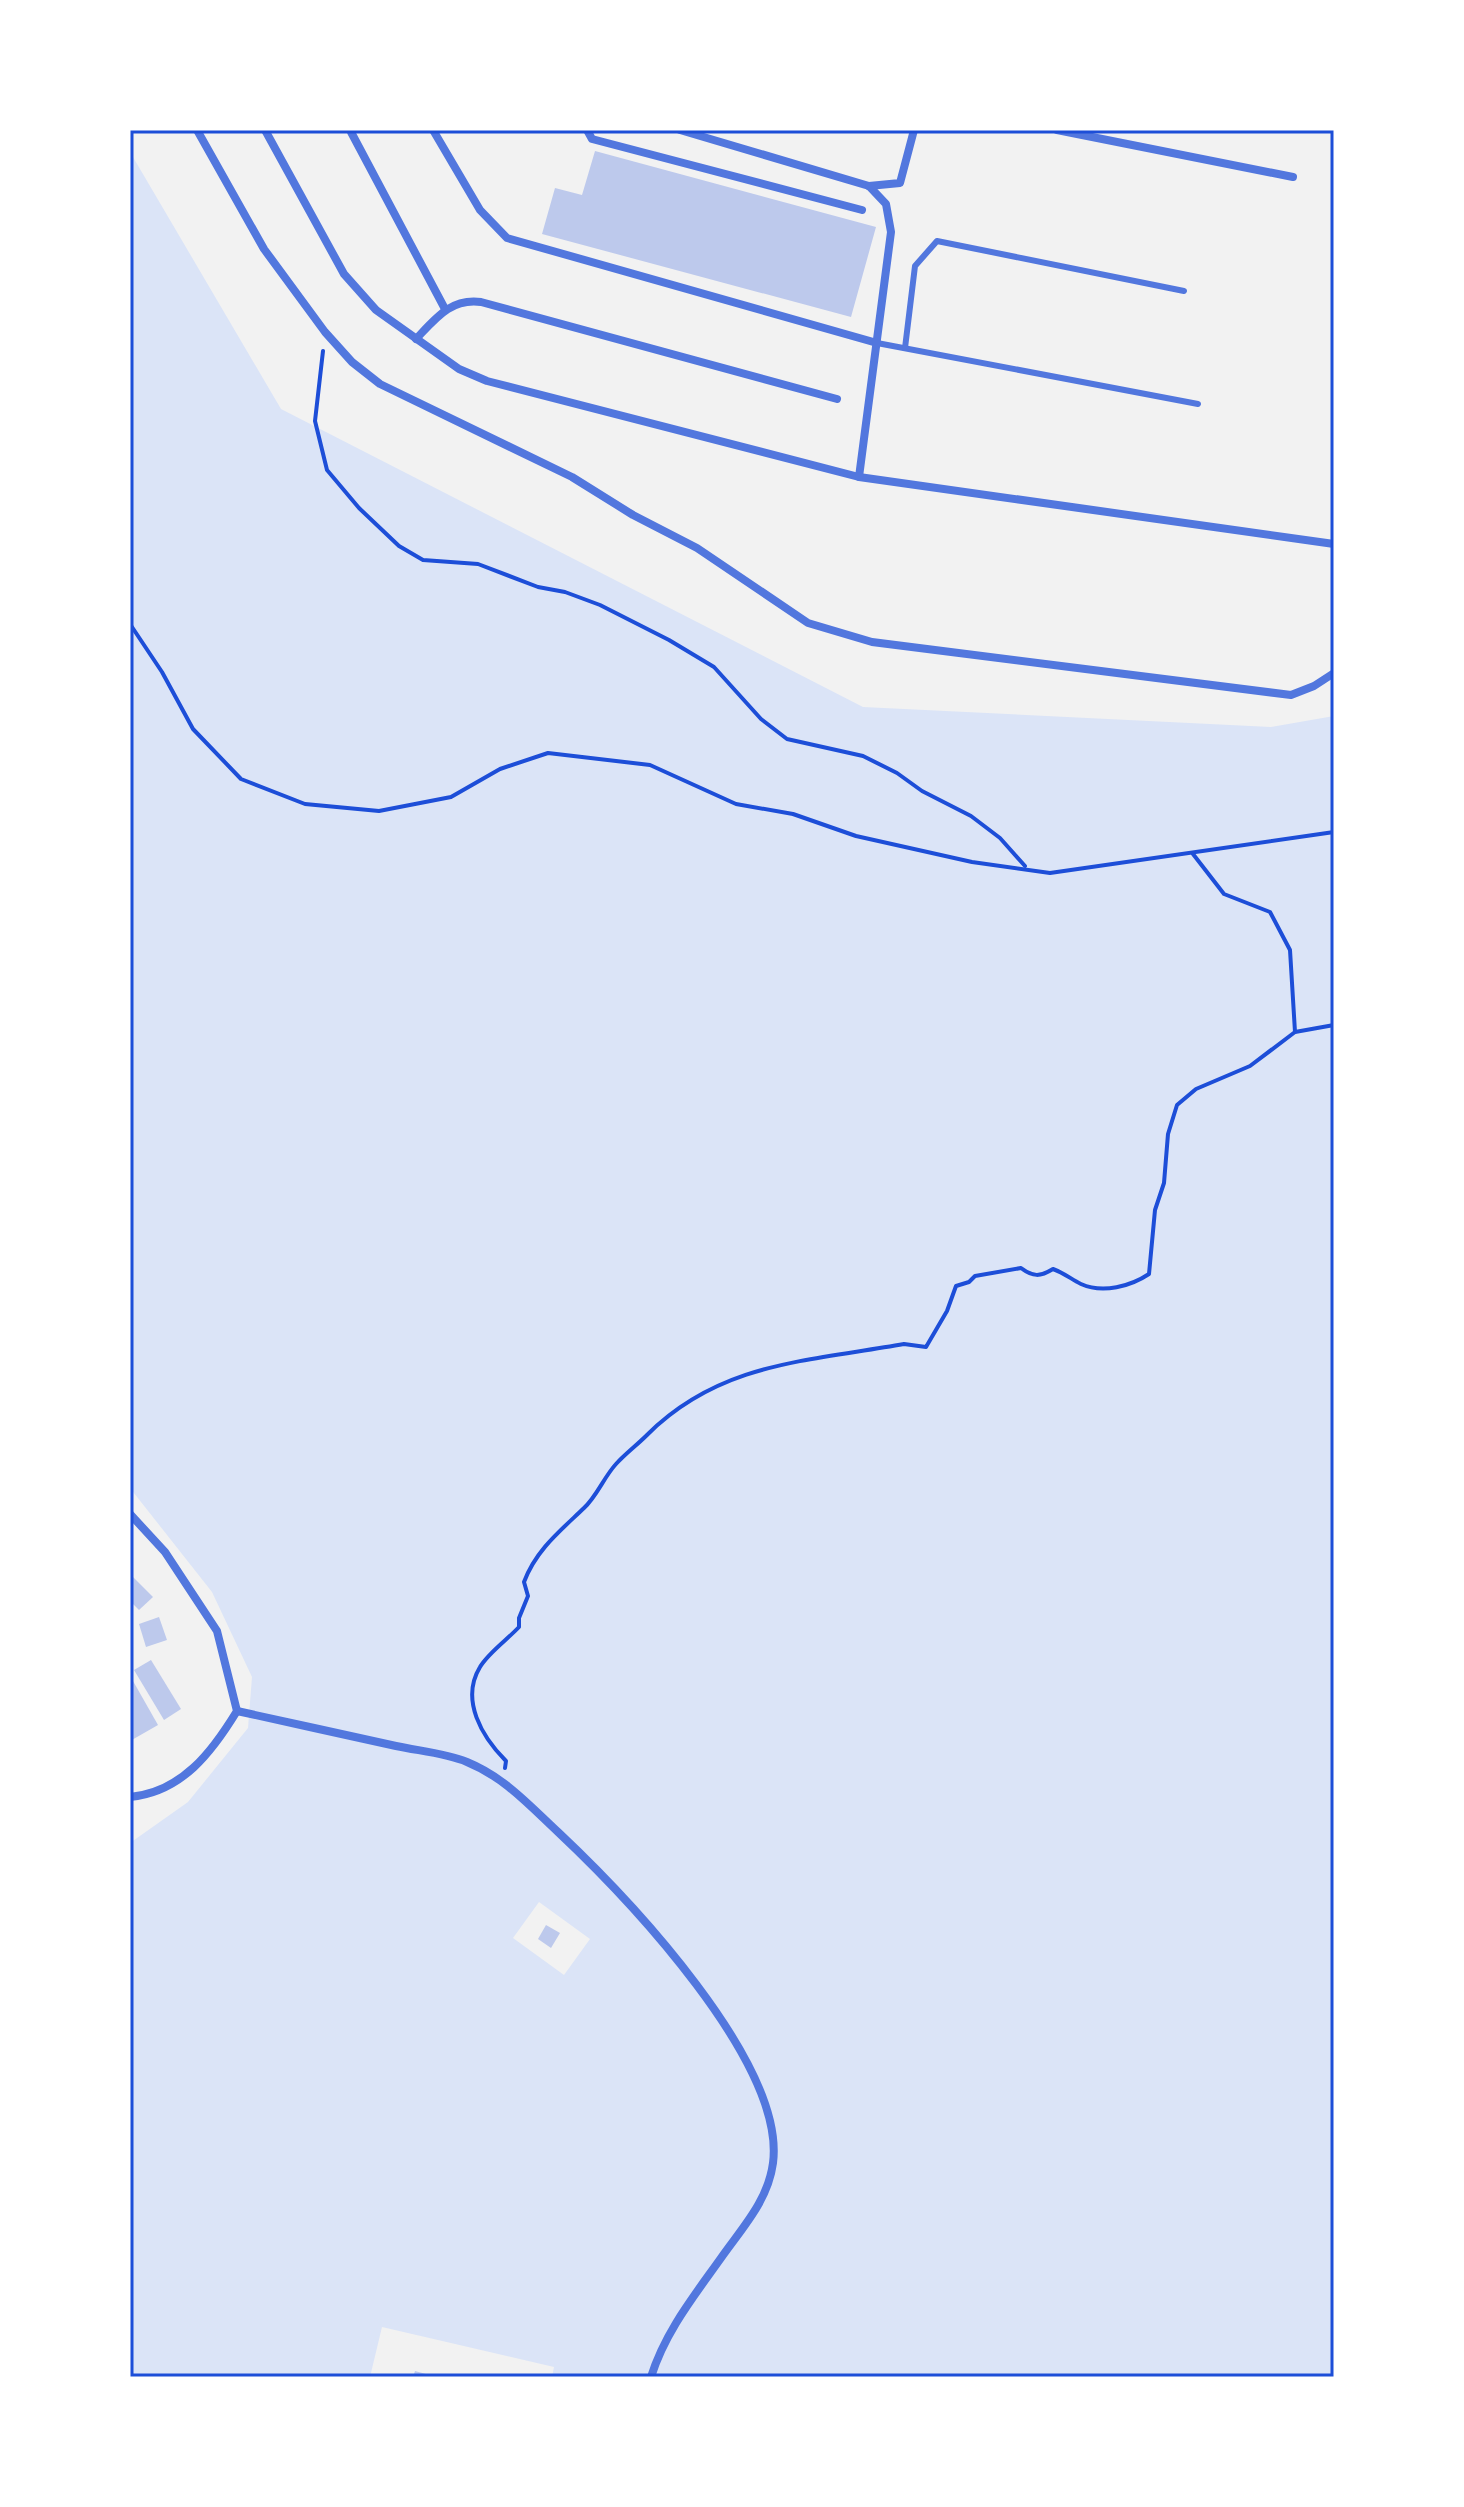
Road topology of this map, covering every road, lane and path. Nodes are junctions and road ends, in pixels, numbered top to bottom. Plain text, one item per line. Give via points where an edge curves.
1 (197, 130) edge
2 (265, 130) edge
3 (433, 130) edge
4 (587, 130) edge
5 (680, 130) edge
6 (914, 130) edge
7 (1057, 130) edge
8 (351, 132) dead end
9 (1293, 177) dead end
10 (869, 186) junction
11 (862, 210) dead end
12 (1184, 291) dead end
13 (445, 309) junction
14 (325, 332) junction
15 (416, 339) junction
16 (877, 343) junction
17 (905, 348) junction
18 (837, 399) dead end
19 (1198, 404) dead end
20 (859, 477) junction
21 (1334, 544) edge
22 (130, 624) edge
23 (1334, 673) edge
24 (1334, 832) edge
25 (1193, 854) junction
26 (1026, 868) junction
27 (1334, 1025) edge
28 (1295, 1032) junction
29 (130, 1514) edge
30 (237, 1711) junction
31 (503, 1781) junction
32 (130, 1797) edge
33 (651, 2377) edge

1 - 14 street via 264,249
2 - 15 street via 344,274 376,310
3 - 16 street via 480,210 507,238
4 - 11 street via 592,139
5 - 10 street
6 - 10 street via 900,183
7 - 9 street
8 - 13 street
10 - 16 street via 880,194 890,216
12 - 17 lane via 937,241 915,266
13 - 15 street
13 - 18 street via 464,300 481,302
14 - 23 street via 380,384 572,477 697,548 808,623 872,642 1291,695
14 - 26 path via 315,421 327,470 399,546 423,560 478,564 565,592 641,626 714,667 761,719 787,739 863,756 897,773 971,816
15 - 20 street via 487,381
16 - 17 lane
16 - 20 street
17 - 19 lane
20 - 21 street
22 - 26 path via 193,729 241,779 305,804 379,811 451,797 500,769 548,753 595,756 650,765 736,804 793,814 856,836 972,862
24 - 25 path
25 - 26 path via 1050,873
25 - 28 path via 1224,894 1270,912 1290,950
27 - 28 path
28 - 31 path via 1250,1066 1196,1089 1177,1105 1170,1119 1149,1274 1136,1283 1110,1289 1082,1285 1053,1269 1042,1276 1021,1268 975,1276 956,1286 926,1347 904,1344 762,1367 688,1402 618,1462 584,1508 567,1519 538,1555 524,1582 528,1596 519,1627 480,1665 470,1696 472,1710 506,1761
29 - 30 street via 165,1552 217,1631
30 - 31 street via 466,1761
30 - 32 street via 213,1751 189,1772
31 - 33 street via 671,1948 724,2027 773,2125 773,2164 763,2197 680,2315 662,2344

